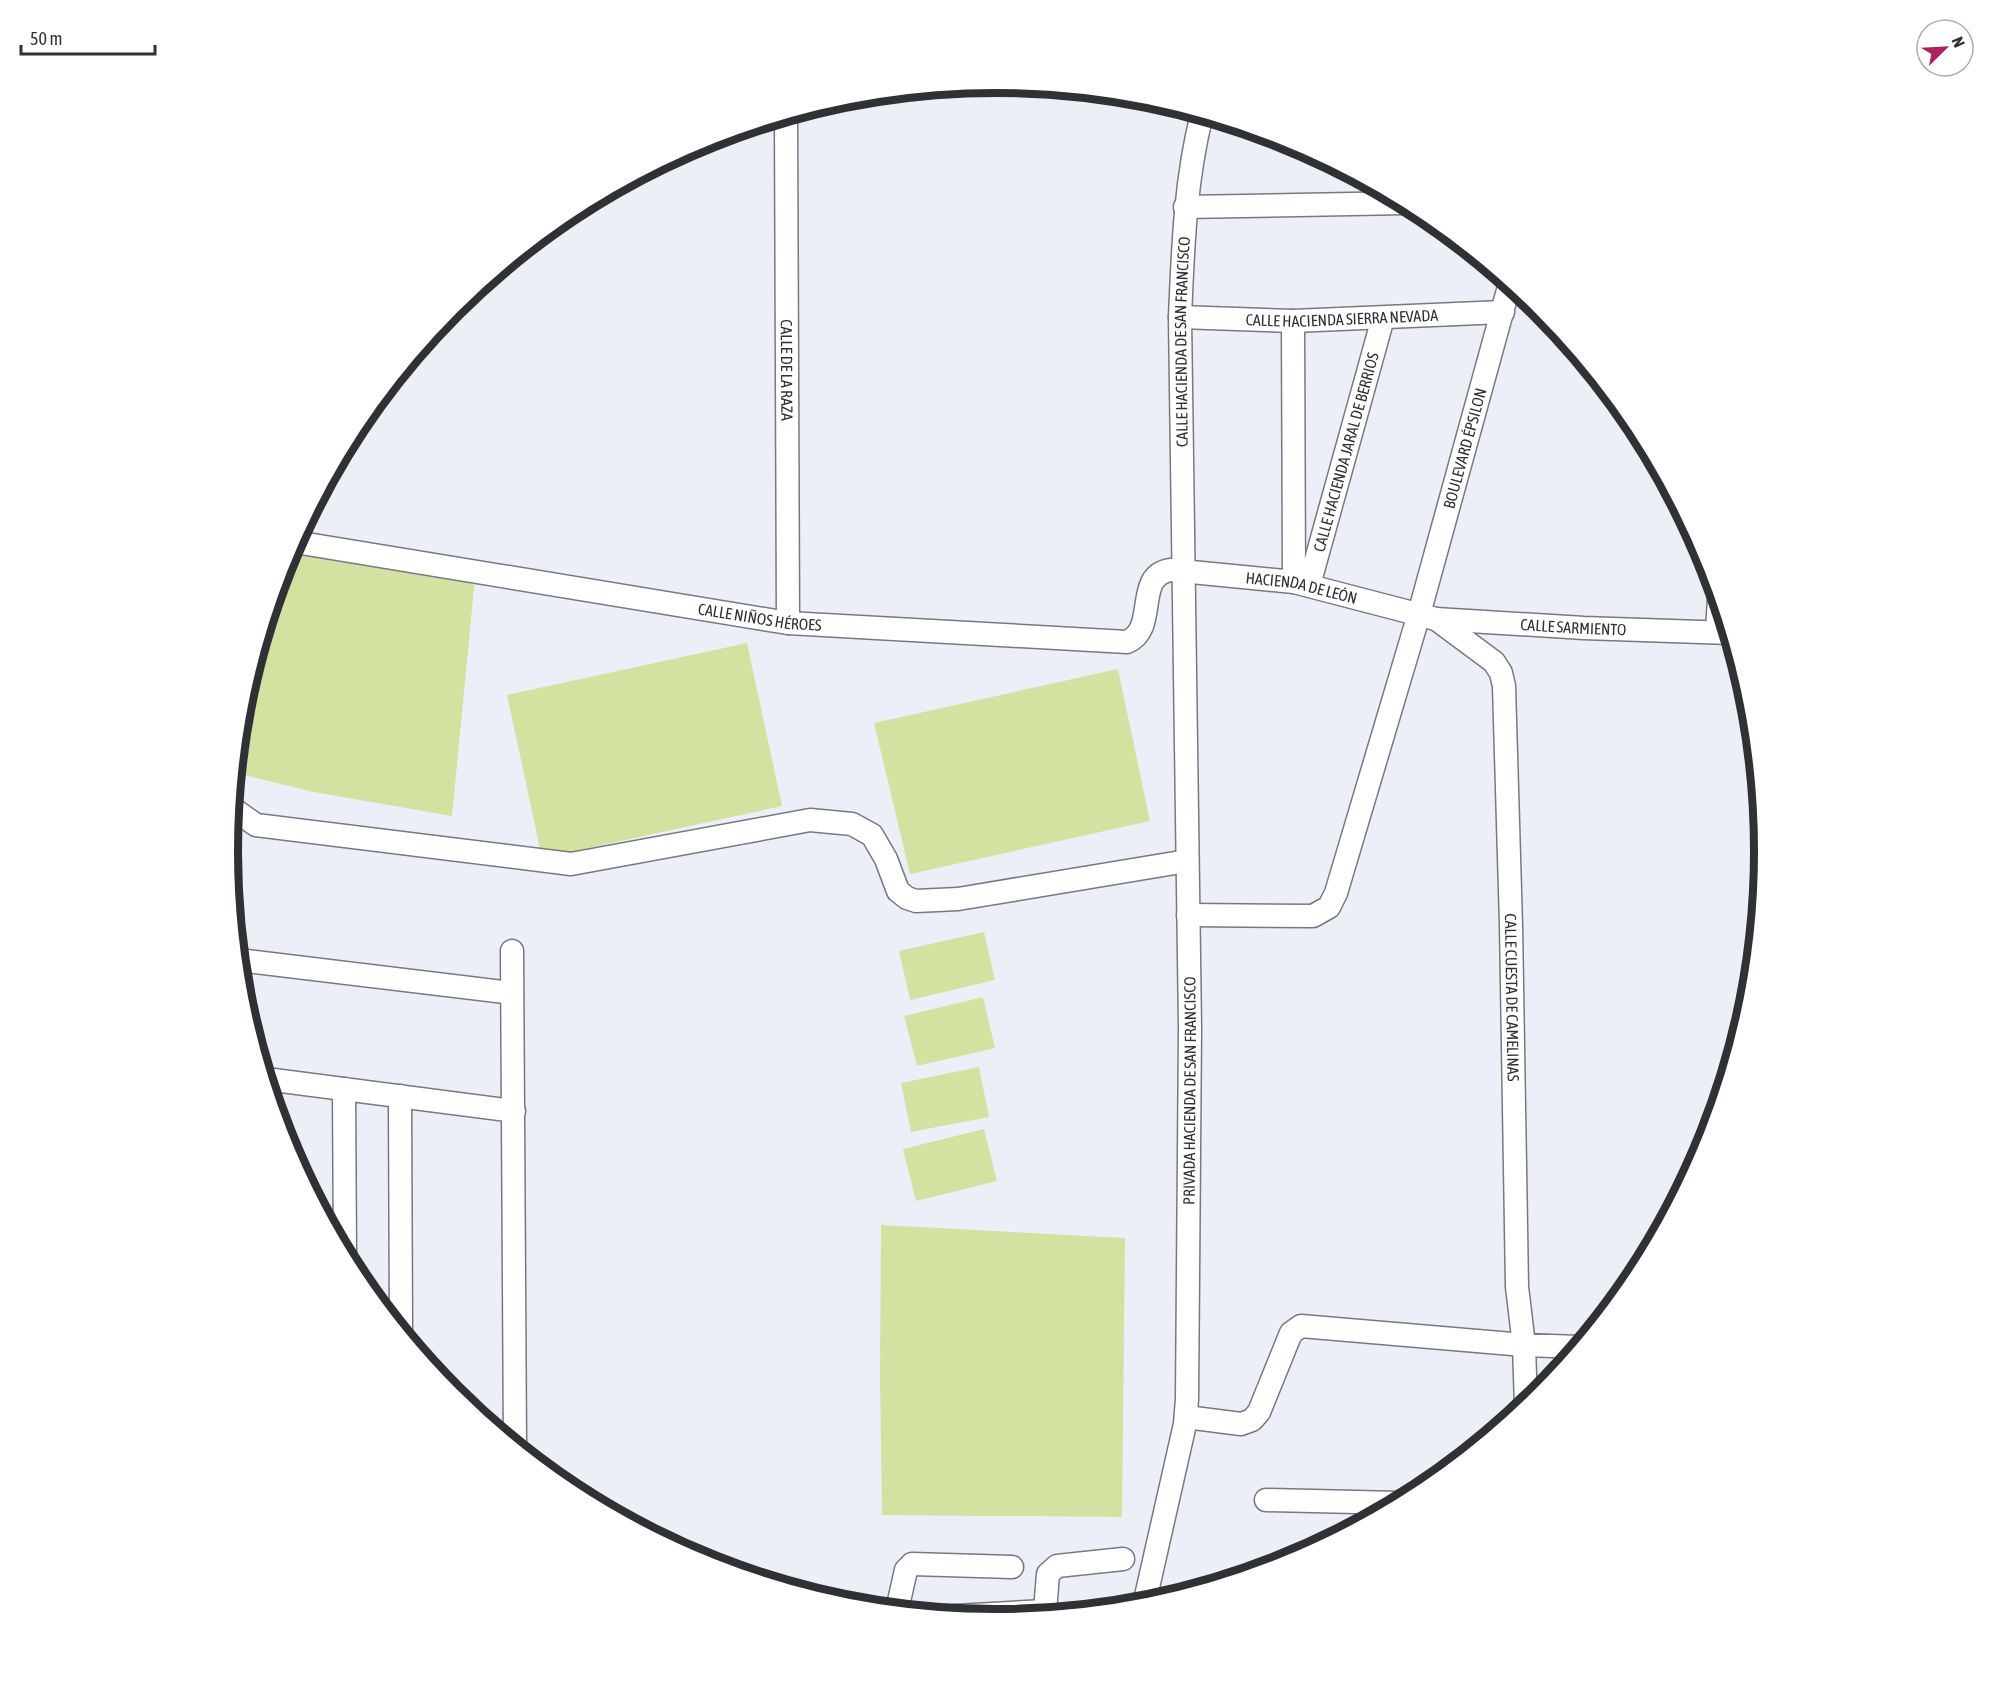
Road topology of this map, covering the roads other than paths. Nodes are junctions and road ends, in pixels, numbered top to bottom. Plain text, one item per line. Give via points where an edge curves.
1 (1200, 121) edge
2 (786, 123) edge
3 (1388, 202) edge
4 (1185, 207) junction
5 (1508, 292) edge
6 (1503, 312) junction
7 (1180, 317) junction
8 (1383, 318) junction
9 (1293, 321) junction
10 (304, 544) edge
11 (1182, 572) junction
12 (1302, 584) junction
13 (1427, 616) junction
14 (788, 623) junction
15 (1723, 633) edge
16 (240, 813) edge
17 (1187, 861) junction
18 (1188, 915) junction
19 (512, 951) dead end
20 (247, 961) edge
21 (512, 993) junction
22 (274, 1079) edge
23 (344, 1089) junction
24 (400, 1096) junction
25 (514, 1111) junction
26 (345, 1238) edge
27 (396, 1313) edge
28 (1524, 1345) junction
29 (1570, 1347) edge
30 (1526, 1393) edge
31 (1186, 1417) junction
32 (515, 1436) edge
33 (1266, 1500) dead end
34 (1382, 1503) edge
35 (1123, 1559) dead end
36 (1012, 1567) dead end
37 (1147, 1593) edge
38 (899, 1603) edge
39 (1046, 1607) edge

1 - 4 street, CALLE HACIENDA DE SAN FRANCISCO
2 - 14 street, CALLE DE LA RAZA
3 - 4 street
4 - 7 street, CALLE HACIENDA DE SAN FRANCISCO
5 - 6 street, BOULEVARD ÉPSILON
6 - 8 street, CALLE HACIENDA SIERRA NEVADA
6 - 13 street, BOULEVARD ÉPSILON
7 - 9 street, CALLE HACIENDA SIERRA NEVADA
7 - 11 street, CALLE HACIENDA DE SAN FRANCISCO
8 - 9 street, CALLE HACIENDA SIERRA NEVADA
8 - 12 street, CALLE HACIENDA JARAL DE BERRIOS
9 - 12 street, CALLE HACIENDA JARAL DE BERRIOS
10 - 14 street, CALLE NIÑOS HÉROES
11 - 12 street, HACIENDA DE LEÓN
11 - 14 street, CALLE NIÑOS HÉROES via 1171,570 1155,577 1142,627 1127,642
11 - 17 street, PRIVADA HACIENDA DE SAN FRANCISCO
12 - 13 street, HACIENDA DE LEÓN
13 - 15 street, CALLE SARMIENTO
13 - 18 street, BOULEVARD ÉPSILON via 1329,907 1313,916
13 - 28 street, CALLE CUESTA DE CAMELINAS via 1494,662 1504,686 1517,1287
16 - 17 street via 256,825 571,864 810,820 852,824 872,835 898,891 916,901 958,899
17 - 18 street, PRIVADA HACIENDA DE SAN FRANCISCO
18 - 31 street, PRIVADA HACIENDA DE SAN FRANCISCO
19 - 21 street
20 - 21 street
21 - 25 street
22 - 23 street
23 - 24 street
23 - 26 street
24 - 25 street
24 - 27 street
25 - 32 street
28 - 29 street
28 - 30 street, CALLE CUESTA DE CAMELINAS
28 - 31 street via 1301,1326 1291,1333 1260,1412 1252,1420 1241,1424
31 - 37 street, PRIVADA HACIENDA DE SAN FRANCISCO
33 - 34 street
35 - 39 street via 1052,1569 1048,1574
36 - 38 street via 912,1564 906,1570

